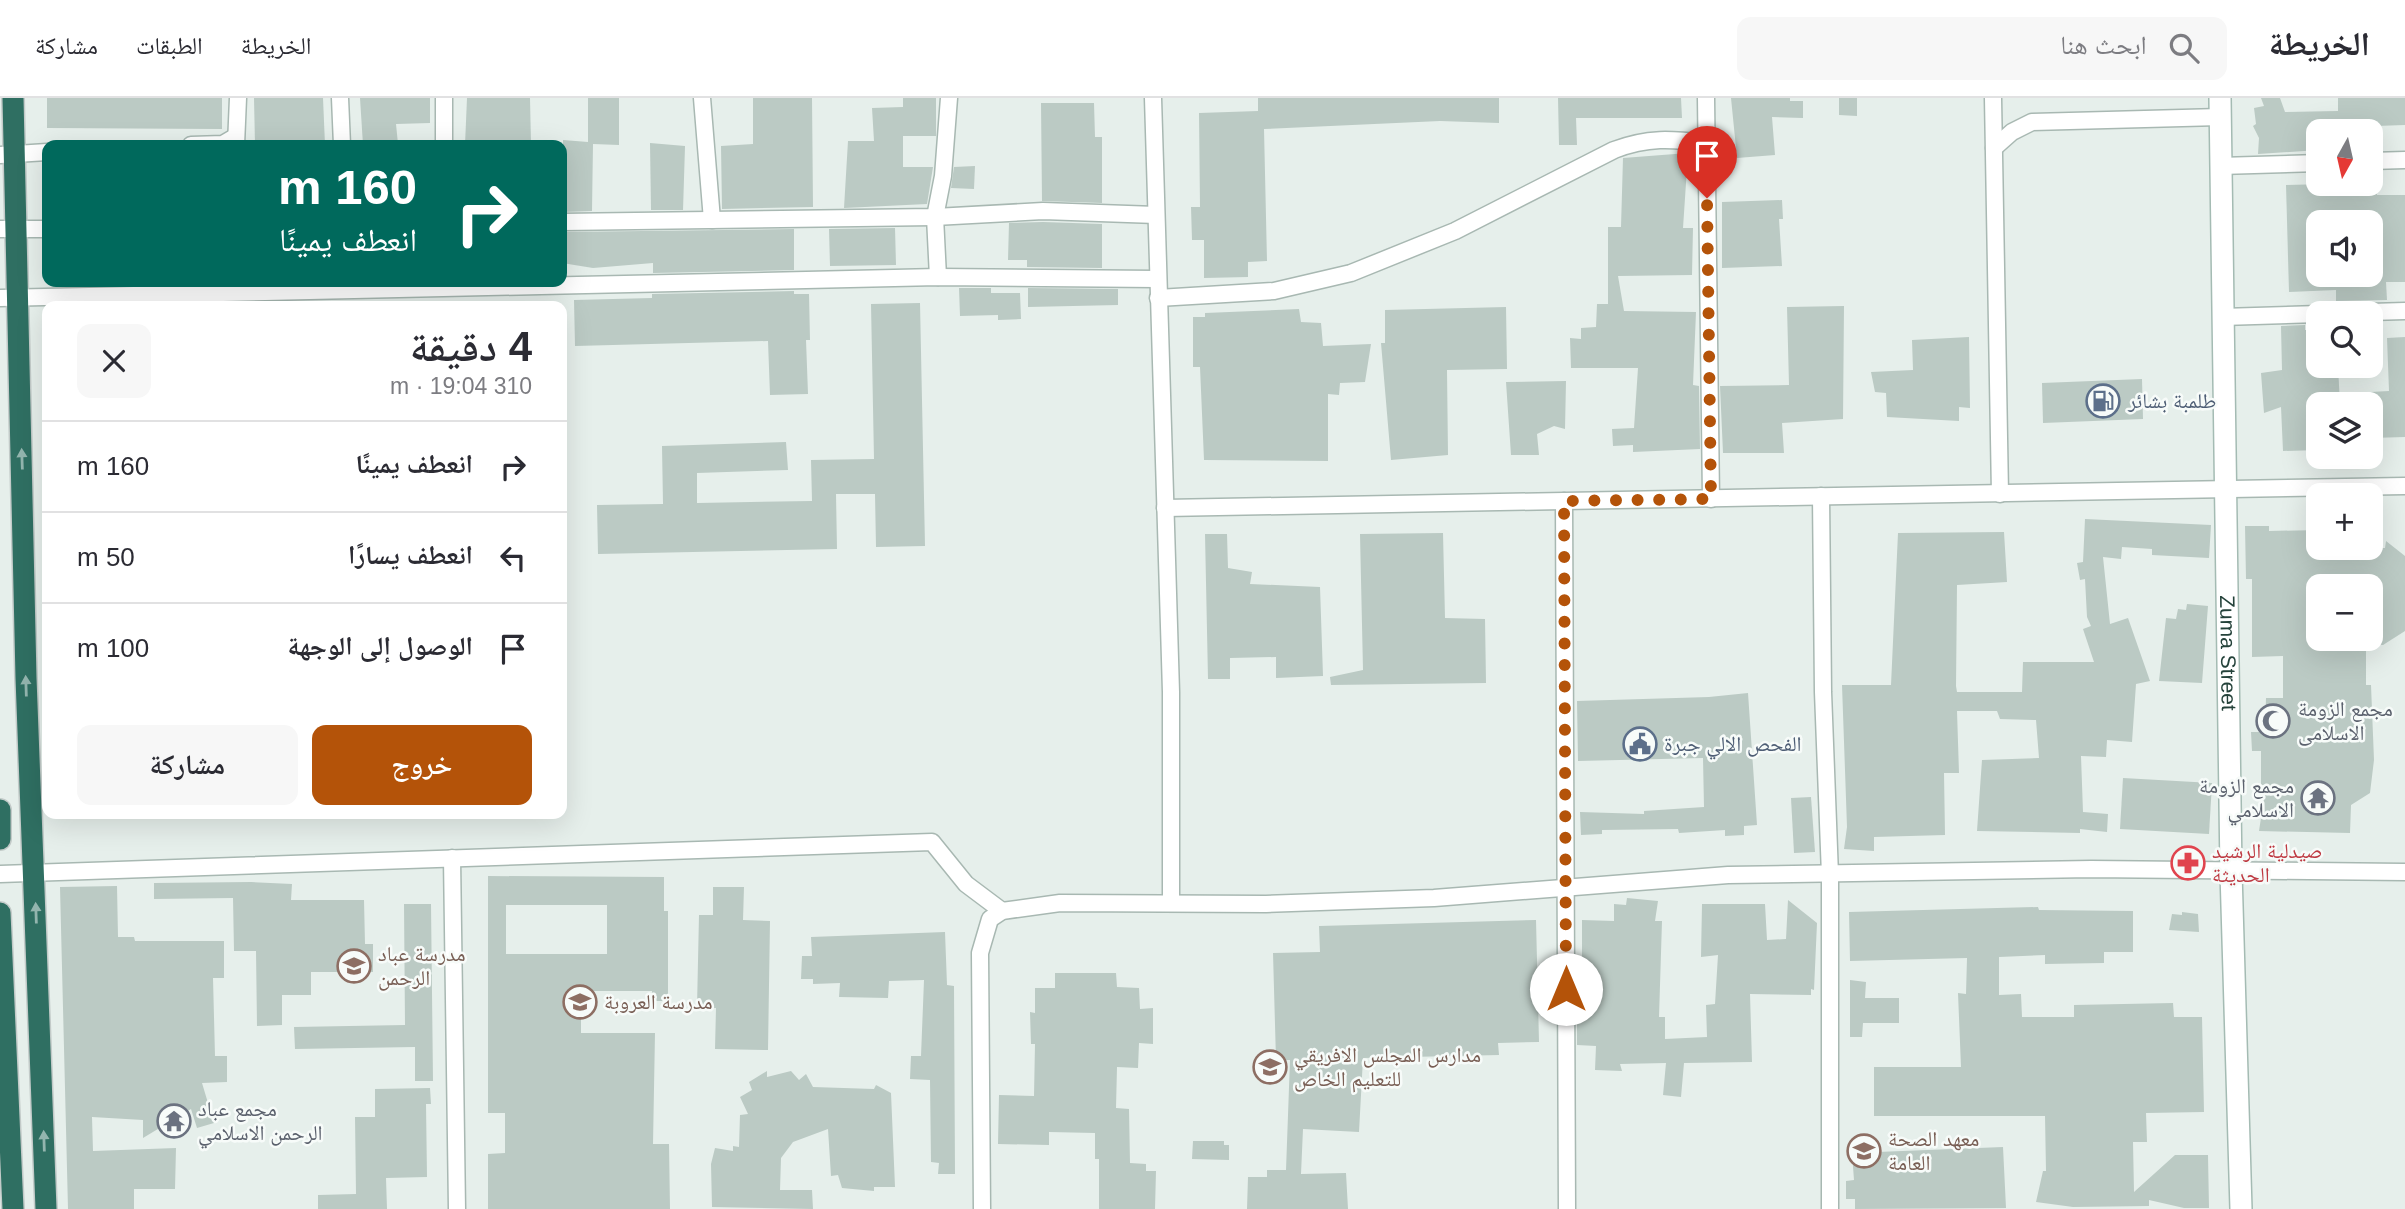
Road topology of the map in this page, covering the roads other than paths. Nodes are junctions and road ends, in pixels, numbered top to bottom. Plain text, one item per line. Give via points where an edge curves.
1 (13, 98) edge
2 (238, 98) edge
3 (340, 98) edge
4 (444, 98) edge
5 (702, 98) edge
6 (949, 98) edge
7 (1153, 98) edge
8 (1706, 98) edge
9 (1993, 98) edge
10 (2220, 107) edge
11 (236, 140) edge
12 (342, 140) edge
13 (444, 140) edge
14 (1707, 143) junction
15 (1994, 148) junction
16 (42, 152) edge
17 (7, 154) edge
18 (2405, 160) edge
19 (2384, 161) edge
20 (2306, 163) edge
21 (2220, 166) junction
22 (1156, 215) junction
23 (935, 218) junction
24 (712, 220) junction
25 (567, 222) edge
26 (7, 229) edge
27 (42, 229) edge
28 (938, 277) junction
29 (1157, 279) junction
30 (567, 285) edge
31 (495, 287) edge
32 (8, 298) edge
33 (1158, 298) junction
34 (2405, 311) edge
35 (2383, 312) edge
36 (2306, 314) edge
37 (2222, 317) junction
38 (2405, 486) edge
39 (2226, 489) junction
40 (2000, 494) junction
41 (1821, 496) junction
42 (1711, 499) junction
43 (1564, 501) junction
44 (1165, 508) junction
45 (0, 810) edge
46 (0, 839) edge
47 (452, 858) junction
48 (2231, 872) junction
49 (2405, 872) edge
50 (35, 873) junction
51 (0, 874) edge
52 (1830, 875) junction
53 (1566, 890) junction
54 (1171, 902) junction
55 (1002, 911) junction
56 (0, 913) edge
57 (13, 1209) edge
58 (46, 1209) edge
59 (457, 1209) edge
60 (982, 1209) edge
61 (1567, 1209) edge
62 (1830, 1209) edge
63 (2241, 1209) edge

1 - 17 highway
2 - 11 street
3 - 12 street
4 - 13 street
5 - 24 street
6 - 23 street
7 - 22 street
8 - 14 street
9 - 15 street
10 - 15 street via 2032,122
10 - 21 street, Zuma Street
14 - 33 street via 1670,139 1631,144 1455,231 1314,284
14 - 42 street
15 - 40 street
16 - 17 street
17 - 26 highway
18 - 19 street
20 - 21 street
21 - 37 street, Zuma Street
22 - 23 street via 1043,211
22 - 29 street
23 - 24 street
23 - 28 street
24 - 25 street
26 - 27 street
26 - 32 highway
28 - 29 street
28 - 30 street
29 - 33 street
31 - 32 street
50 -> 32 highway
33 - 44 street
34 - 35 street
36 - 37 street
37 - 39 street, Zuma Street
38 - 39 street
39 - 40 street
39 - 48 street, Zuma Street
40 - 41 street
41 - 42 street
41 - 52 street
42 - 43 street
43 - 44 street
43 - 53 street
44 - 54 street
45 - 46 highway
47 - 50 street
47 - 55 street via 932,842 967,884
47 - 59 street
48 - 49 street
48 - 52 street via 2091,869
48 - 63 street, Zuma Street
50 - 51 street
58 -> 50 highway
52 - 53 street via 1728,875
52 - 62 street
53 - 54 street via 1334,902
53 - 61 street
54 - 55 street via 1060,903
55 - 60 street via 990,919 980,953
56 - 57 highway

